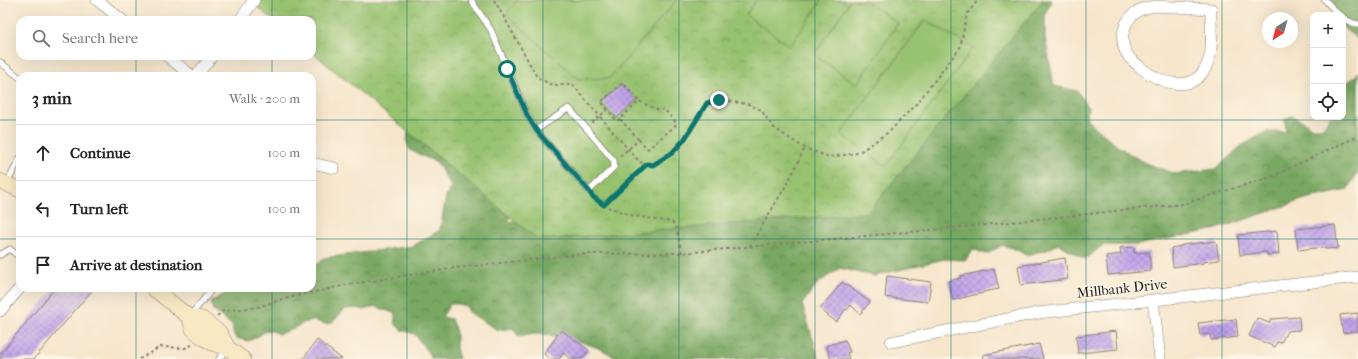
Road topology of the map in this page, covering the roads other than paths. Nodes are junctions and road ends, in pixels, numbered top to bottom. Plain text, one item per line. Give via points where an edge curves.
1 (97, 0) edge
2 (254, 0) edge
3 (471, 0) edge
4 (1325, 0) edge
5 (1212, 4) edge
6 (1336, 12) edge
7 (117, 16) edge
8 (243, 16) edge
9 (1346, 20) edge
10 (1358, 24) edge
11 (172, 60) edge
12 (209, 60) edge
13 (0, 62) edge
14 (187, 72) edge
15 (199, 72) edge
16 (16, 75) edge
17 (536, 130) junction
18 (316, 164) edge
19 (16, 168) edge
20 (334, 168) dead end
21 (9, 185) edge
22 (16, 254) edge
23 (0, 255) edge
24 (1358, 277) edge
25 (17, 292) edge
26 (158, 292) edge
27 (210, 292) edge
28 (1153, 300) junction
29 (0, 311) edge
30 (189, 317) junction
31 (891, 342) dead end
32 (224, 353) edge
33 (243, 359) edge
34 (1160, 359) edge

1 - 7 street
2 - 8 street
3 - 17 lane via 491,30
4 - 6 lane
5 - 5 street via 1211,48 1207,66 1196,78 1186,83 1169,83 1143,70 1129,58 1124,48 1124,29 1130,18 1138,11 1155,6
9 - 10 lane
11 - 14 street
12 - 15 street
13 - 16 lane
17 - 17 lane via 589,191 614,167 614,160 569,108
18 - 20 street
19 - 21 lane
22 - 23 lane via 10,249
24 - 28 street, Millbank Drive
25 - 29 street
26 - 30 main road
27 - 30 lane
28 - 31 street, Millbank Drive via 1038,312
28 - 34 street
30 - 32 main road via 194,329
32 - 33 main road

